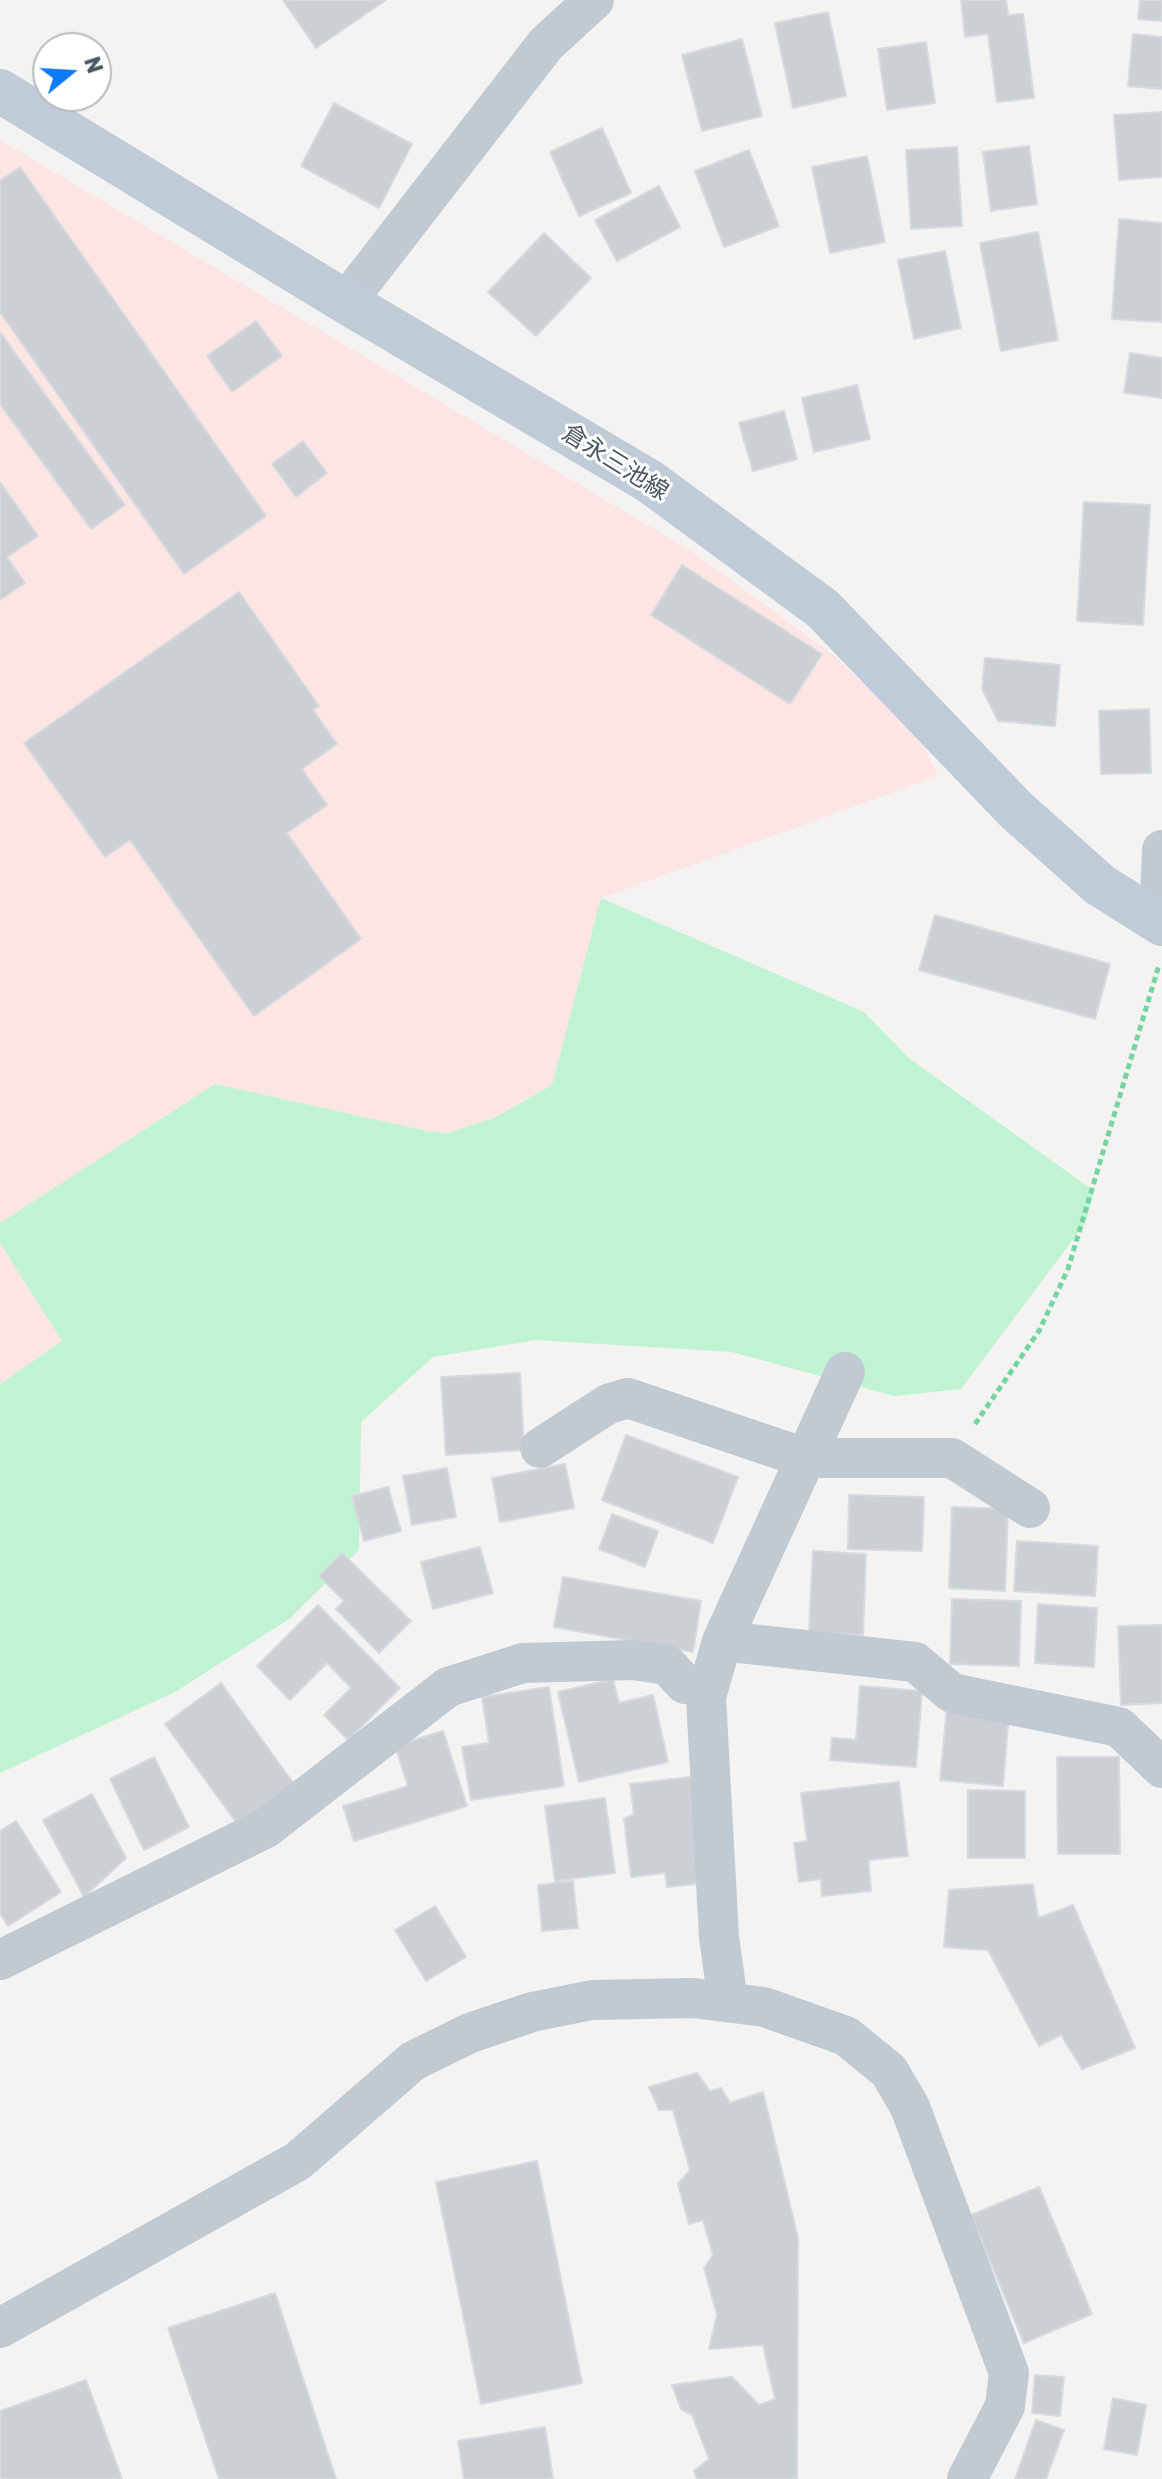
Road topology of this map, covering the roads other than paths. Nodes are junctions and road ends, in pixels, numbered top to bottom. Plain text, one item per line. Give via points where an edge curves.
1 (594, 0) edge
2 (0, 91) edge
3 (346, 302) junction
4 (1162, 850) edge
5 (1160, 923) edge
6 (845, 1372) dead end
7 (540, 1448) dead end
8 (805, 1458) junction
9 (1030, 1508) dead end
10 (722, 1641) junction
11 (685, 1684) dead end
12 (1162, 1768) edge
13 (0, 1960) edge
14 (728, 2002) junction
15 (0, 2328) edge
16 (967, 2479) edge

1 - 3 street via 546,44
2 - 3 main road, 倉永三池線
3 - 5 main road, 倉永三池線 via 649,481 823,609 1016,810 1100,885
4 - 5 street
6 - 8 street
7 - 8 street via 608,1404 628,1398
8 - 9 street via 952,1458
8 - 10 street
10 - 12 street via 915,1662 952,1693 1119,1727
10 - 14 street via 706,1697 719,1937
11 - 13 street via 667,1665 633,1660 523,1663 448,1687 266,1828
14 - 15 street via 592,2000 532,2012 470,2033 413,2061 298,2161
14 - 16 street via 764,2007 846,2036 889,2071 910,2107 1009,2373 1005,2406

